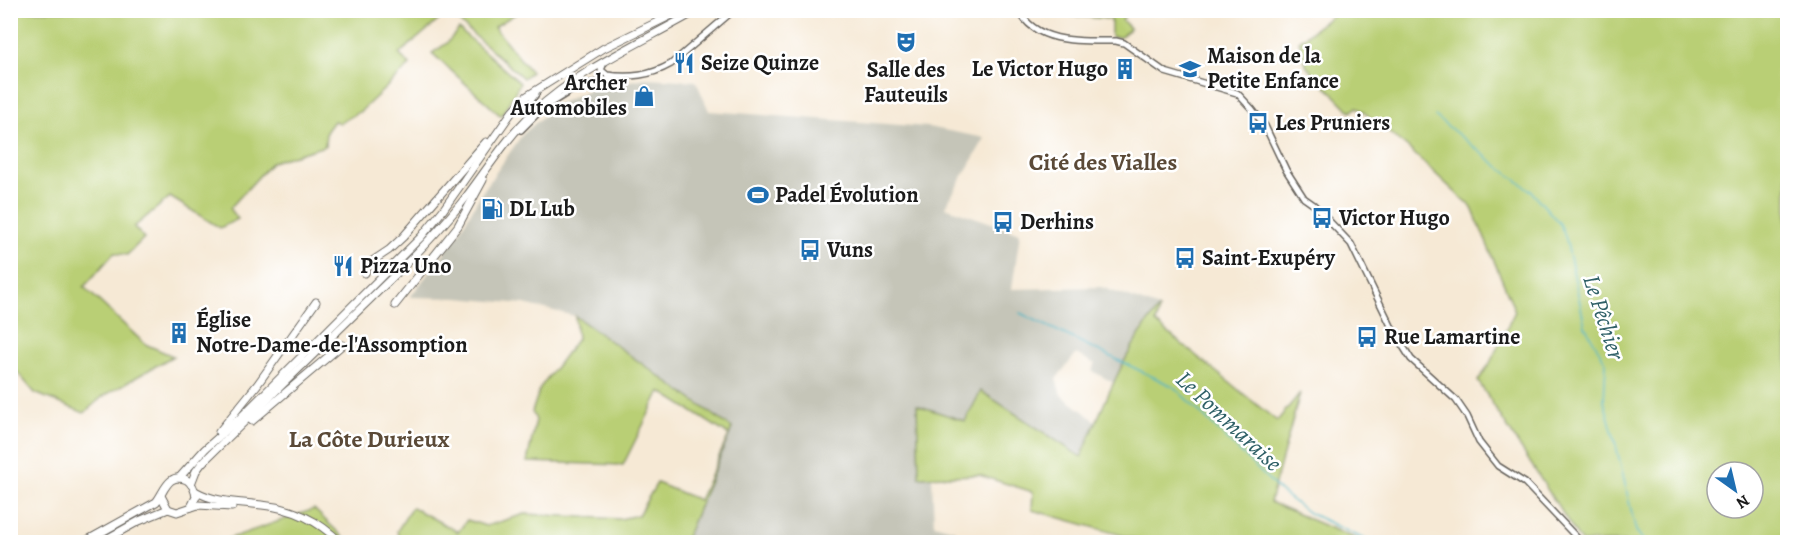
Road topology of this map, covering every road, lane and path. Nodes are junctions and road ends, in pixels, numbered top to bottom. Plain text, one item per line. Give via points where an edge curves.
1 (682, 10) edge
2 (698, 10) edge
3 (734, 10) edge
4 (1019, 10) edge
5 (596, 52) junction
6 (604, 63) junction
7 (621, 76) junction
8 (541, 108) junction
9 (512, 112) junction
10 (499, 129) junction
11 (495, 156) junction
12 (364, 273) dead end
13 (316, 302) dead end
14 (395, 305) dead end
15 (342, 345) dead end
16 (205, 449) junction
17 (213, 453) junction
18 (179, 478) junction
19 (193, 487) junction
20 (161, 496) junction
21 (249, 505) junction
22 (191, 507) junction
23 (168, 509) junction
24 (84, 543) edge
25 (101, 543) edge
26 (340, 543) edge
27 (1581, 543) edge

1 - 5 main road
2 - 6 main road
3 - 7 street via 660,70
4 - 27 street via 1029,24 1046,34 1124,43 1165,72 1237,93 1265,126 1304,198 1351,244 1394,332 1412,359 1456,400 1498,466 1531,489
5 - 8 street via 532,97 530,102
5 - 9 main road via 534,91
6 - 7 street via 603,73
6 - 8 main road via 568,84
7 - 8 street via 584,85
8 - 11 main road
9 - 10 main road
9 - 11 main road via 518,111 521,118
10 - 12 main road via 403,237 368,264
10 - 16 main road via 421,237
11 - 14 main road via 458,226
11 - 17 main road via 459,206 402,269
13 - 16 main road
15 - 17 main road
16 - 18 main road
17 - 19 main road via 198,467
18 - 19 main road
18 - 20 main road via 170,480
19 - 21 main road via 218,501
19 - 22 main road via 196,496
20 - 23 main road
20 - 24 main road
21 - 22 main road
21 - 26 main road via 266,505 299,514
22 - 23 main road via 177,512
23 - 25 main road

